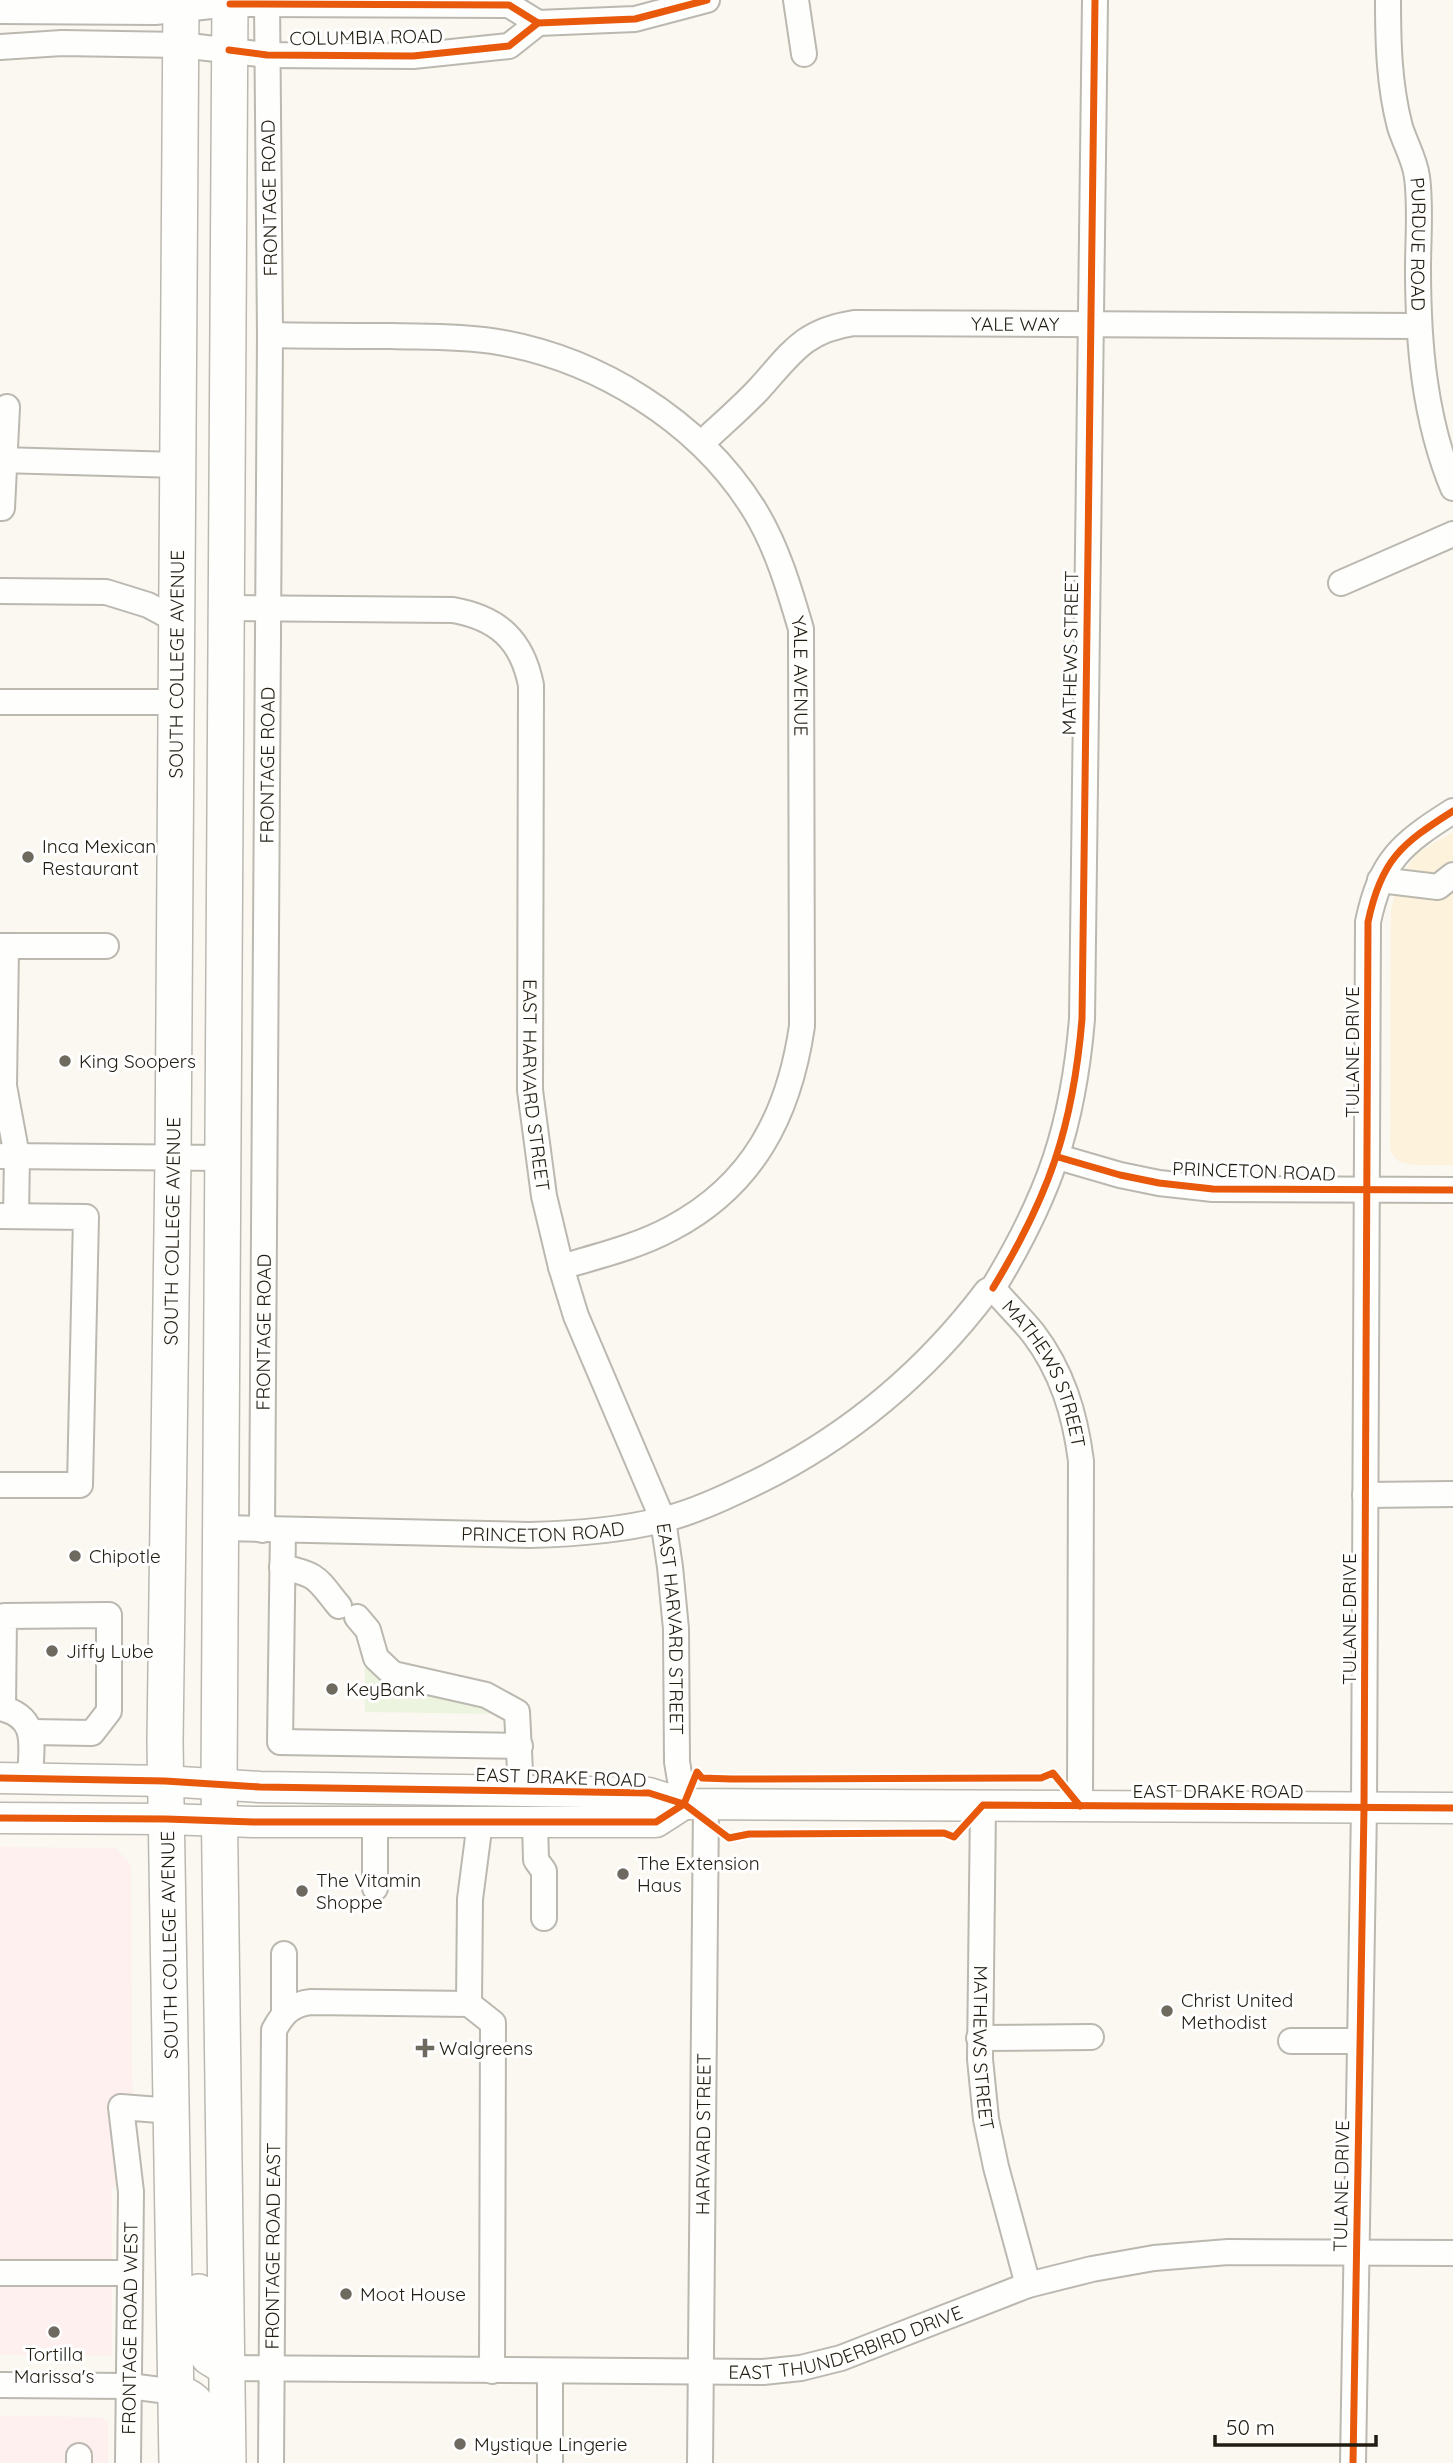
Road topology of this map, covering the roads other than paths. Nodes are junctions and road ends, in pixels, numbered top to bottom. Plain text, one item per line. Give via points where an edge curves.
1 (707, 0) edge
2 (796, 0) edge
3 (1095, 0) edge
4 (1388, 0) edge
5 (230, 2) edge
6 (267, 2) edge
7 (181, 5) edge
8 (7, 7) edge
9 (538, 11) edge
10 (181, 45) junction
11 (0, 47) edge
12 (229, 50) junction
13 (804, 54) dead end
14 (267, 55) junction
15 (1090, 324) junction
16 (1418, 326) junction
17 (270, 335) junction
18 (7, 407) dead end
19 (702, 443) junction
20 (2, 460) edge
21 (178, 465) junction
22 (1453, 488) edge
23 (1, 508) edge
24 (1453, 534) edge
25 (226, 546) junction
26 (1341, 583) dead end
27 (0, 591) edge
28 (226, 608) junction
29 (267, 609) junction
30 (176, 620) junction
31 (0, 702) edge
32 (176, 702) junction
33 (1453, 811) edge
34 (1453, 876) edge
35 (1380, 880) junction
36 (3, 946) edge
37 (106, 946) dead end
38 (8, 1156) edge
39 (173, 1157) junction
40 (1058, 1157) junction
41 (223, 1158) junction
42 (1367, 1190) junction
43 (1453, 1191) edge
44 (8, 1216) edge
45 (561, 1267) junction
46 (993, 1288) junction
47 (0, 1485) edge
48 (1365, 1494) junction
49 (1453, 1494) edge
50 (663, 1520) junction
51 (221, 1528) junction
52 (272, 1530) junction
53 (282, 1567) junction
54 (2, 1708) edge
55 (32, 1732) junction
56 (520, 1746) junction
57 (0, 1778) edge
58 (30, 1778) junction
59 (165, 1781) junction
60 (219, 1784) junction
61 (521, 1791) junction
62 (695, 1804) junction
63 (983, 1805) junction
64 (1080, 1806) junction
65 (1364, 1808) junction
66 (1453, 1808) edge
67 (0, 1818) edge
68 (166, 1819) junction
69 (220, 1822) junction
70 (375, 1822) junction
71 (480, 1822) junction
72 (535, 1822) junction
73 (375, 1888) dead end
74 (544, 1918) dead end
75 (284, 1954) dead end
76 (469, 2004) junction
77 (279, 2022) junction
78 (1091, 2037) dead end
79 (979, 2038) junction
80 (1291, 2041) dead end
81 (1359, 2041) junction
82 (172, 2111) junction
83 (174, 2218) junction
84 (1355, 2251) junction
85 (1453, 2253) edge
86 (0, 2273) edge
87 (130, 2273) junction
88 (1028, 2285) junction
89 (228, 2368) junction
90 (272, 2370) junction
91 (492, 2371) junction
92 (550, 2371) junction
93 (701, 2372) junction
94 (0, 2385) edge
95 (129, 2386) junction
96 (176, 2392) junction
97 (128, 2463) edge
98 (177, 2463) edge
99 (205, 2463) edge
100 (228, 2463) edge
101 (271, 2463) edge
102 (550, 2463) edge
103 (700, 2463) edge
104 (1353, 2463) edge

1 - 9 street via 635,19
2 - 13 street
3 - 15 street, MATHEWS STREET
4 - 16 street, PURDUE ROAD via 1393,97 1417,176
5 - 6 street, COLUMBIA ROAD
5 - 7 street, COLUMBIA ROAD
5 - 12 highway
6 - 9 street, COLUMBIA ROAD via 509,5
6 - 14 street, FRONTAGE ROAD
7 - 8 street, COLUMBIA ROAD via 155,12
7 - 10 highway, SOUTH COLLEGE AVENUE
9 - 14 street, COLUMBIA ROAD via 509,46 414,55
10 - 11 street, COLUMBIA ROAD
10 - 12 street, COLUMBIA ROAD
10 - 21 highway, SOUTH COLLEGE AVENUE
12 - 14 street, COLUMBIA ROAD
12 - 25 highway
14 - 17 street, FRONTAGE ROAD
15 - 16 street, YALE WAY
15 - 19 street, YALE WAY via 832,326 797,346
15 - 40 street, MATHEWS STREET via 1082,1019 1069,1117
16 - 22 street, PURDUE ROAD via 1432,418
17 - 19 street, YALE AVENUE via 456,337 537,351 637,394
17 - 29 street, FRONTAGE ROAD
18 - 20 street
19 - 45 street, YALE AVENUE via 756,511 774,547 801,629 802,1026 797,1065 770,1133 748,1165 709,1205 641,1242
20 - 21 street
20 - 23 street
21 - 25 highway via 193,475 202,491 212,539
21 - 30 highway, SOUTH COLLEGE AVENUE
24 - 26 street
25 - 28 highway
27 - 30 street via 106,592 148,605
28 - 29 street, EAST HARVARD STREET
28 - 41 highway
29 - 45 street, EAST HARVARD STREET via 470,613 504,632 519,648 528,668 530,1090 544,1196
29 - 52 street, FRONTAGE ROAD
30 - 32 highway, SOUTH COLLEGE AVENUE
31 - 32 street
32 - 39 highway, SOUTH COLLEGE AVENUE
33 - 35 street, TULANE DRIVE via 1399,850
34 - 35 street via 1438,887
35 - 42 street, TULANE DRIVE via 1368,922
36 - 37 street
36 - 38 street
38 - 39 street
38 - 44 street
39 - 41 street
39 - 59 highway, SOUTH COLLEGE AVENUE
40 - 42 street, PRINCETON ROAD via 1120,1175 1213,1189
40 - 46 street, MATHEWS STREET via 1041,1202
41 - 51 highway
42 - 43 street, PRINCETON ROAD
42 - 48 street, TULANE DRIVE
44 - 47 street via 86,1217 80,1485
45 - 50 street, EAST HARVARD STREET via 576,1316
46 - 50 street, PRINCETON ROAD via 939,1349 863,1417 769,1477
46 - 64 street, MATHEWS STREET via 1033,1333 1053,1364 1076,1424 1081,1461
48 - 49 street
48 - 65 street, TULANE DRIVE
50 - 52 street, PRINCETON ROAD via 528,1535
50 - 62 street, EAST HARVARD STREET via 676,1629 677,1762
51 - 52 street, PRINCETON ROAD
51 - 60 highway
52 - 53 street, FRONTAGE ROAD
53 - 56 street via 316,1577 368,1630 376,1658 393,1674 486,1695 517,1712
53 - 56 street, FRONTAGE ROAD via 280,1742
54 - 55 street via 21,1717
54 - 55 street via 4,1616 109,1615 109,1711 101,1724 92,1733
55 - 58 street
56 - 61 street
57 - 58 main road, EAST DRAKE ROAD
58 - 59 main road, EAST DRAKE ROAD
59 - 60 main road, EAST DRAKE ROAD
59 - 68 highway, SOUTH COLLEGE AVENUE
60 - 61 main road, EAST DRAKE ROAD
60 - 69 highway
61 - 62 main road, EAST DRAKE ROAD via 649,1793
62 - 63 main road, EAST DRAKE ROAD
62 - 72 main road via 656,1822
62 - 93 street, HARVARD STREET
63 - 64 main road, EAST DRAKE ROAD
63 - 79 street, MATHEWS STREET
64 - 65 main road, EAST DRAKE ROAD
65 - 66 main road, EAST DRAKE ROAD
65 - 81 street, TULANE DRIVE
67 - 68 main road
68 - 69 main road
68 - 82 highway, SOUTH COLLEGE AVENUE
69 - 70 main road
69 - 89 highway
70 - 71 main road
70 - 73 street
71 - 72 main road
71 - 76 street via 470,1899
72 - 74 street via 536,1860 544,1871
75 - 77 street, FRONTAGE ROAD EAST
76 - 77 street via 311,2001 299,2003
76 - 91 street via 493,2023
77 - 90 street, FRONTAGE ROAD EAST
78 - 79 street
79 - 88 street, MATHEWS STREET via 986,2119
80 - 81 street
81 - 84 street, TULANE DRIVE
82 - 83 highway, SOUTH COLLEGE AVENUE
82 - 87 street, FRONTAGE ROAD WEST via 121,2107 131,2192
83 - 89 highway via 198,2245 203,2349
83 - 96 highway, SOUTH COLLEGE AVENUE
84 - 85 street, EAST THUNDERBIRD DRIVE
84 - 88 street, EAST THUNDERBIRD DRIVE via 1154,2258
84 - 104 street, TULANE DRIVE
86 - 87 street
87 - 95 street, FRONTAGE ROAD WEST
88 - 93 street, EAST THUNDERBIRD DRIVE via 841,2358 763,2372
89 - 90 street, EAST THUNDERBIRD DRIVE
89 - 100 highway
90 - 91 street, EAST THUNDERBIRD DRIVE
90 - 101 street, FRONTAGE ROAD EAST
91 - 92 street, EAST THUNDERBIRD DRIVE
92 - 93 street, EAST THUNDERBIRD DRIVE
92 - 102 street
93 - 103 street, HARVARD STREET
94 - 95 street
95 - 96 street
95 - 97 street, FRONTAGE ROAD WEST
96 - 98 highway, SOUTH COLLEGE AVENUE
96 - 99 highway via 193,2399 199,2409

